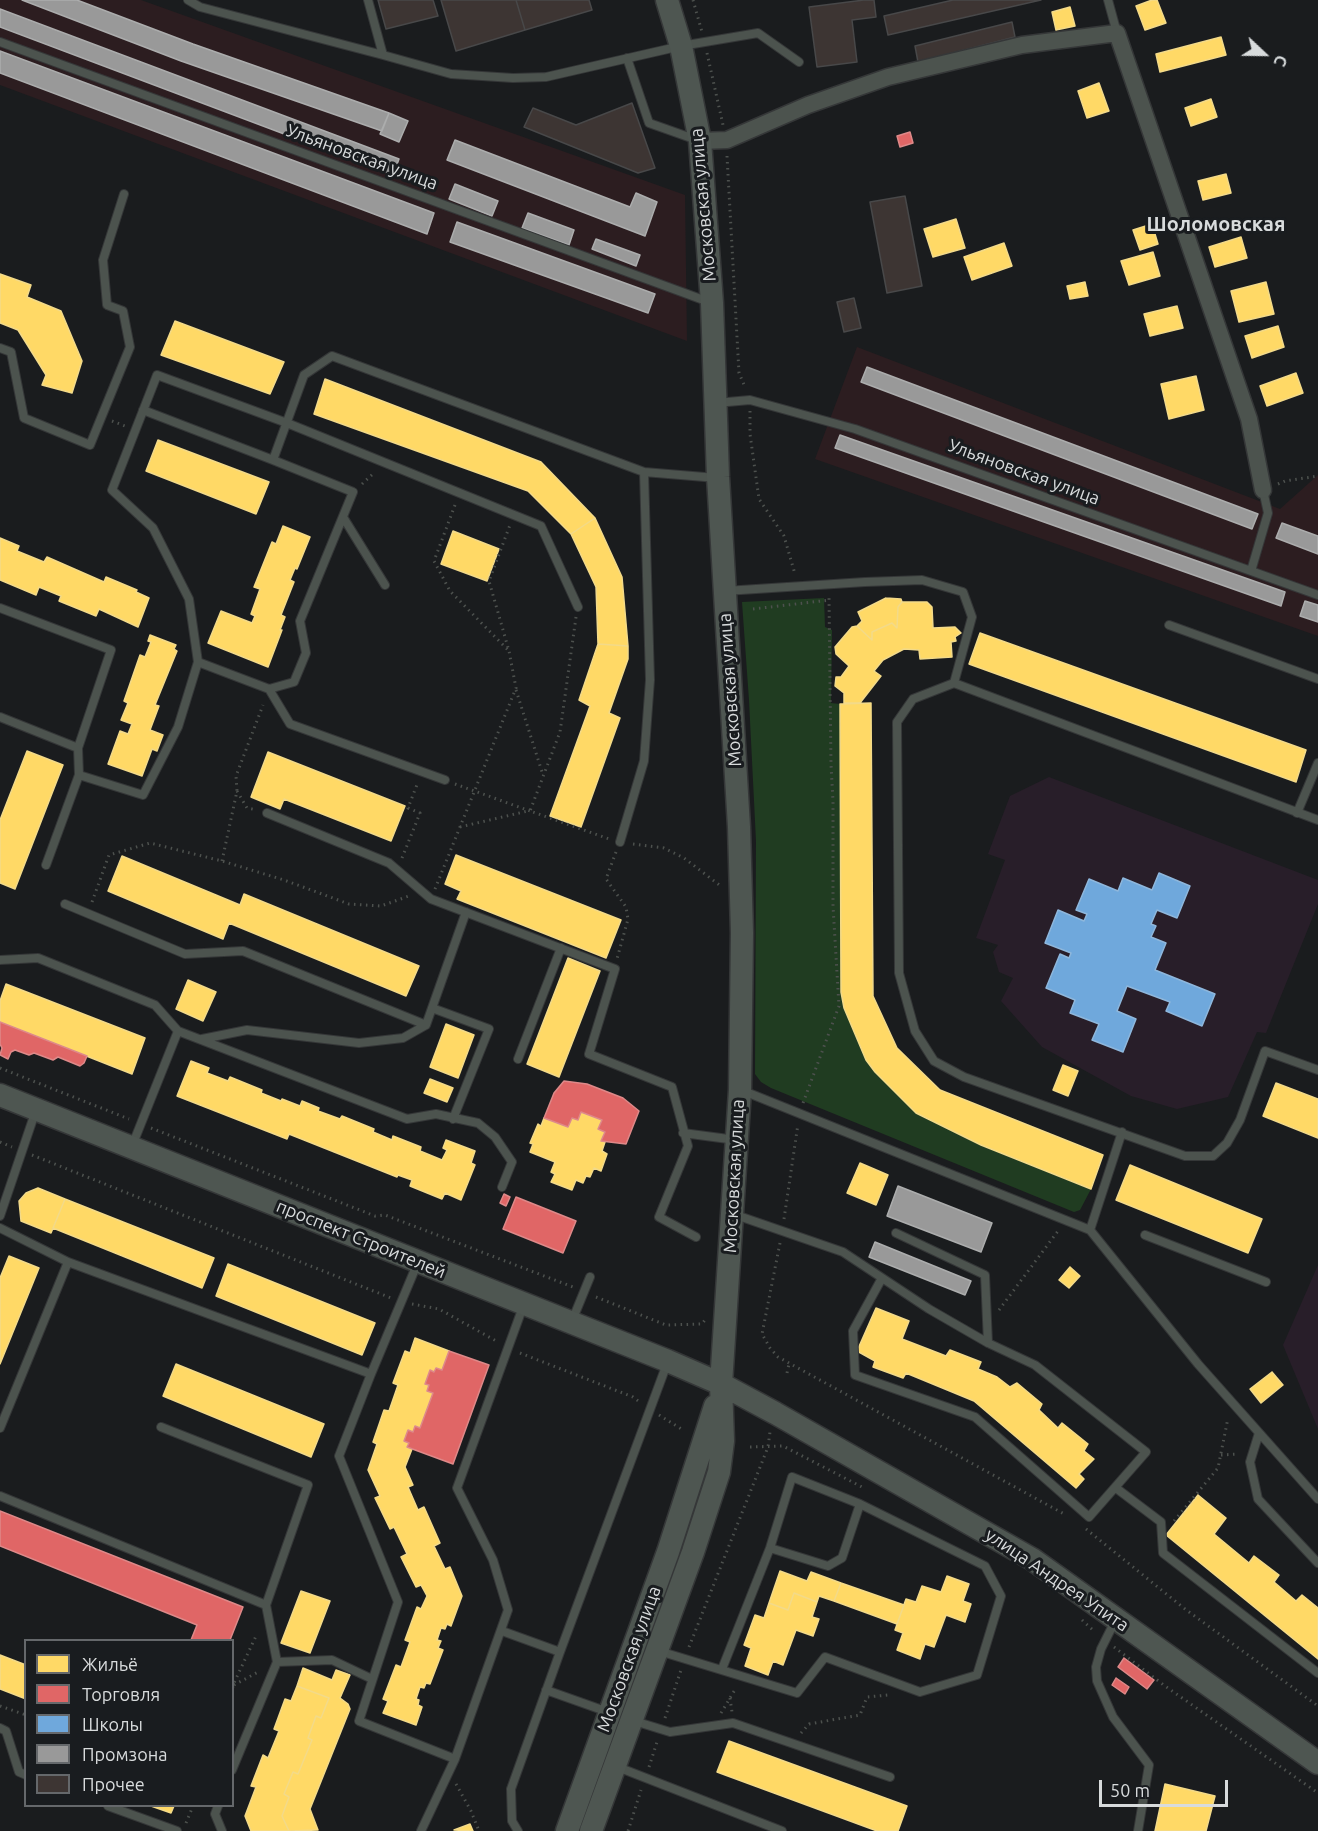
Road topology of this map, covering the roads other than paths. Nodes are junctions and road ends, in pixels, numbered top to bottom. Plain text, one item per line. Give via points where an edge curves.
1 (188, 0) edge
2 (368, 0) edge
3 (668, 0) edge
4 (1108, 0) edge
5 (1117, 33) junction
6 (0, 42) edge
7 (681, 46) junction
8 (382, 55) junction
9 (627, 58) junction
10 (799, 62) dead end
11 (700, 141) junction
12 (124, 194) dead end
13 (712, 303) junction
14 (0, 348) edge
15 (715, 403) junction
16 (143, 410) junction
17 (287, 423) junction
18 (273, 460) junction
19 (644, 472) junction
20 (717, 477) junction
21 (1263, 490) joint
22 (342, 517) junction
23 (1251, 571) junction
24 (385, 585) dead end
25 (723, 591) junction
26 (1318, 595) edge
27 (578, 607) road end
28 (0, 608) edge
29 (1169, 625) dead end
30 (198, 662) junction
31 (1318, 679) edge
32 (954, 684) junction
33 (269, 689) junction
34 (0, 717) edge
35 (78, 748) junction
36 (1318, 763) edge
37 (80, 775) junction
38 (445, 780) road end
39 (267, 813) road end
40 (1298, 813) junction
41 (1318, 820) edge
42 (620, 842) road end
43 (46, 865) dead end
44 (65, 904) dead end
45 (466, 912) junction
46 (561, 948) junction
47 (0, 960) edge
48 (432, 1008) junction
49 (426, 1025) junction
50 (178, 1030) junction
51 (201, 1039) junction
52 (518, 1059) dead end
53 (1318, 1070) edge
54 (740, 1090) junction
55 (0, 1095) edge
56 (36, 1109) junction
57 (453, 1119) junction
58 (1122, 1132) junction
59 (683, 1133) junction
60 (736, 1140) junction
61 (131, 1147) junction
62 (502, 1187) dead end
63 (733, 1214) junction
64 (0, 1216) edge
65 (0, 1228) edge
66 (1090, 1230) junction
67 (896, 1233) dead end
68 (1145, 1235) dead end
69 (696, 1237) dead end
70 (68, 1262) junction
71 (418, 1262) junction
72 (590, 1277) dead end
73 (882, 1278) junction
74 (1266, 1282) dead end
75 (524, 1304) junction
76 (572, 1323) junction
77 (988, 1343) junction
78 (668, 1361) junction
79 (371, 1374) junction
80 (720, 1384) junction
81 (161, 1427) dead end
82 (0, 1428) edge
83 (1259, 1432) junction
84 (1116, 1488) junction
85 (0, 1496) edge
86 (1318, 1499) edge
87 (860, 1504) junction
88 (770, 1548) junction
89 (1318, 1563) edge
90 (266, 1605) junction
91 (1116, 1619) junction
92 (502, 1631) junction
93 (657, 1650) junction
94 (560, 1653) junction
95 (277, 1662) junction
96 (722, 1669) junction
97 (1318, 1673) edge
98 (372, 1679) junction
99 (546, 1690) junction
100 (609, 1713) junction
101 (631, 1720) junction
102 (0, 1728) edge
103 (455, 1759) junction
104 (1318, 1763) edge
105 (234, 1765) edge
106 (615, 1765) junction
107 (24, 1774) edge
108 (890, 1777) dead end
109 (111, 1807) edge
110 (218, 1807) edge
111 (177, 1831) edge
112 (222, 1831) edge
113 (422, 1831) edge
114 (518, 1831) edge
115 (567, 1831) edge
116 (591, 1831) edge
117 (782, 1831) edge
118 (1138, 1831) edge

1 - 8 lane via 200,7
2 - 8 lane
3 - 7 main road, Московская улица
4 - 5 lane
5 - 11 street via 1022,45 888,77 808,105 727,140
5 - 21 street via 1249,419
6 - 13 lane, Ульяновская улица
7 - 9 lane
7 - 10 lane via 758,33
7 - 11 main road, Московская улица
8 - 9 lane via 451,74 513,78 546,77
9 - 11 lane via 649,123
11 - 13 main road, Московская улица
12 - 14 lane via 103,260 107,305 123,311 130,347 90,445 24,418 11,352
13 - 15 main road, Московская улица
15 - 20 main road, Московская улица
15 - 23 lane, Ульяновская улица via 750,400 855,429
16 - 17 lane via 157,375
16 - 18 lane
16 - 30 lane via 112,490 153,528 189,599
17 - 18 lane
17 - 19 lane via 304,375 332,356
17 - 27 lane via 541,526
18 - 22 lane via 353,492
19 - 20 lane
19 - 42 lane via 650,680 644,761
20 - 25 main road, Московская улица
21 - 23 lane via 1268,513
22 - 24 lane
22 - 33 lane via 300,621 306,653 294,682
23 - 26 lane, Ульяновская улица
25 - 32 lane via 922,580 963,592 972,617
25 - 54 main road, Московская улица via 742,933
28 - 35 lane via 111,650
29 - 31 lane
30 - 33 lane
30 - 37 lane via 178,727 142,795
32 - 40 lane
32 - 58 lane via 913,699 897,722 899,973 915,1031 934,1061 964,1077
33 - 38 lane via 290,724
34 - 35 lane
35 - 37 lane
36 - 40 lane
37 - 43 lane
39 - 45 lane via 389,863 431,899
40 - 41 lane
44 - 49 lane via 185,954 243,951
45 - 46 lane
45 - 48 lane
46 - 52 lane
46 - 59 lane via 615,969 589,1054 672,1087
47 - 50 lane via 38,958 49,962 155,1005
48 - 49 lane
48 - 57 lane via 489,1029
49 - 51 lane via 403,1038 359,1043 248,1030
50 - 51 lane
50 - 61 lane
51 - 57 lane via 407,1119 436,1114
53 - 58 lane via 1265,1051 1240,1120 1227,1143 1213,1156 1185,1156
54 - 60 main road, Московская улица
54 - 66 lane
55 - 56 main road, проспект Строителей
56 - 61 main road, проспект Строителей
56 - 64 lane
57 - 62 lane via 478,1123 495,1137 512,1162
58 - 66 lane
59 - 60 lane
59 - 69 lane via 688,1146 659,1217
60 - 63 main road, Московская улица
61 - 71 main road, проспект Строителей
63 - 73 lane via 843,1252
63 - 80 main road, Московская улица
65 - 70 lane
66 - 83 lane via 1198,1364
67 - 77 lane via 985,1275
68 - 74 lane
70 - 79 lane
70 - 82 lane
71 - 75 main road, проспект Строителей
71 - 79 lane
72 - 76 lane
73 - 77 lane
73 - 84 lane via 853,1331 855,1375 975,1417 1089,1517
75 - 76 main road, проспект Строителей
75 - 92 lane via 457,1488 493,1560 508,1610
76 - 78 main road, проспект Строителей
77 - 84 lane via 1035,1365 1146,1452
78 - 80 main road, проспект Строителей
78 - 94 lane
79 - 98 lane via 339,1456 398,1602
80 - 91 main road, улица Андрея Упита via 1032,1559
80 - 93 main road, Московская улица via 723,1441 719,1472
80 - 100 main road, Московская улица via 668,1552
81 - 90 lane via 308,1485
83 - 86 lane
83 - 89 lane via 1250,1462 1258,1499
84 - 97 lane via 1161,1522 1163,1553
85 - 90 lane
87 - 88 lane via 843,1558 828,1566
87 - 88 lane via 792,1477
87 - 96 lane via 986,1566 1001,1596 977,1675 920,1692 825,1656 797,1693
88 - 96 lane
90 - 95 lane
91 - 104 main road, улица Андрея Упита
91 - 118 lane via 1096,1667 1097,1681 1113,1717 1149,1765
92 - 94 lane
92 - 103 lane
93 - 96 lane
93 - 101 main road, Московская улица
94 - 99 lane
95 - 98 lane via 332,1660
95 - 105 lane
98 - 103 lane via 358,1721
99 - 100 lane
99 - 114 lane via 512,1789 512,1821
100 - 115 main road, Московская улица
101 - 106 main road, Московская улица
101 - 108 lane via 670,1732 733,1723
102 - 107 lane via 6,1731 18,1772
103 - 113 lane
106 - 116 main road, Московская улица
106 - 117 lane
109 - 111 lane
110 - 112 lane via 215,1814

